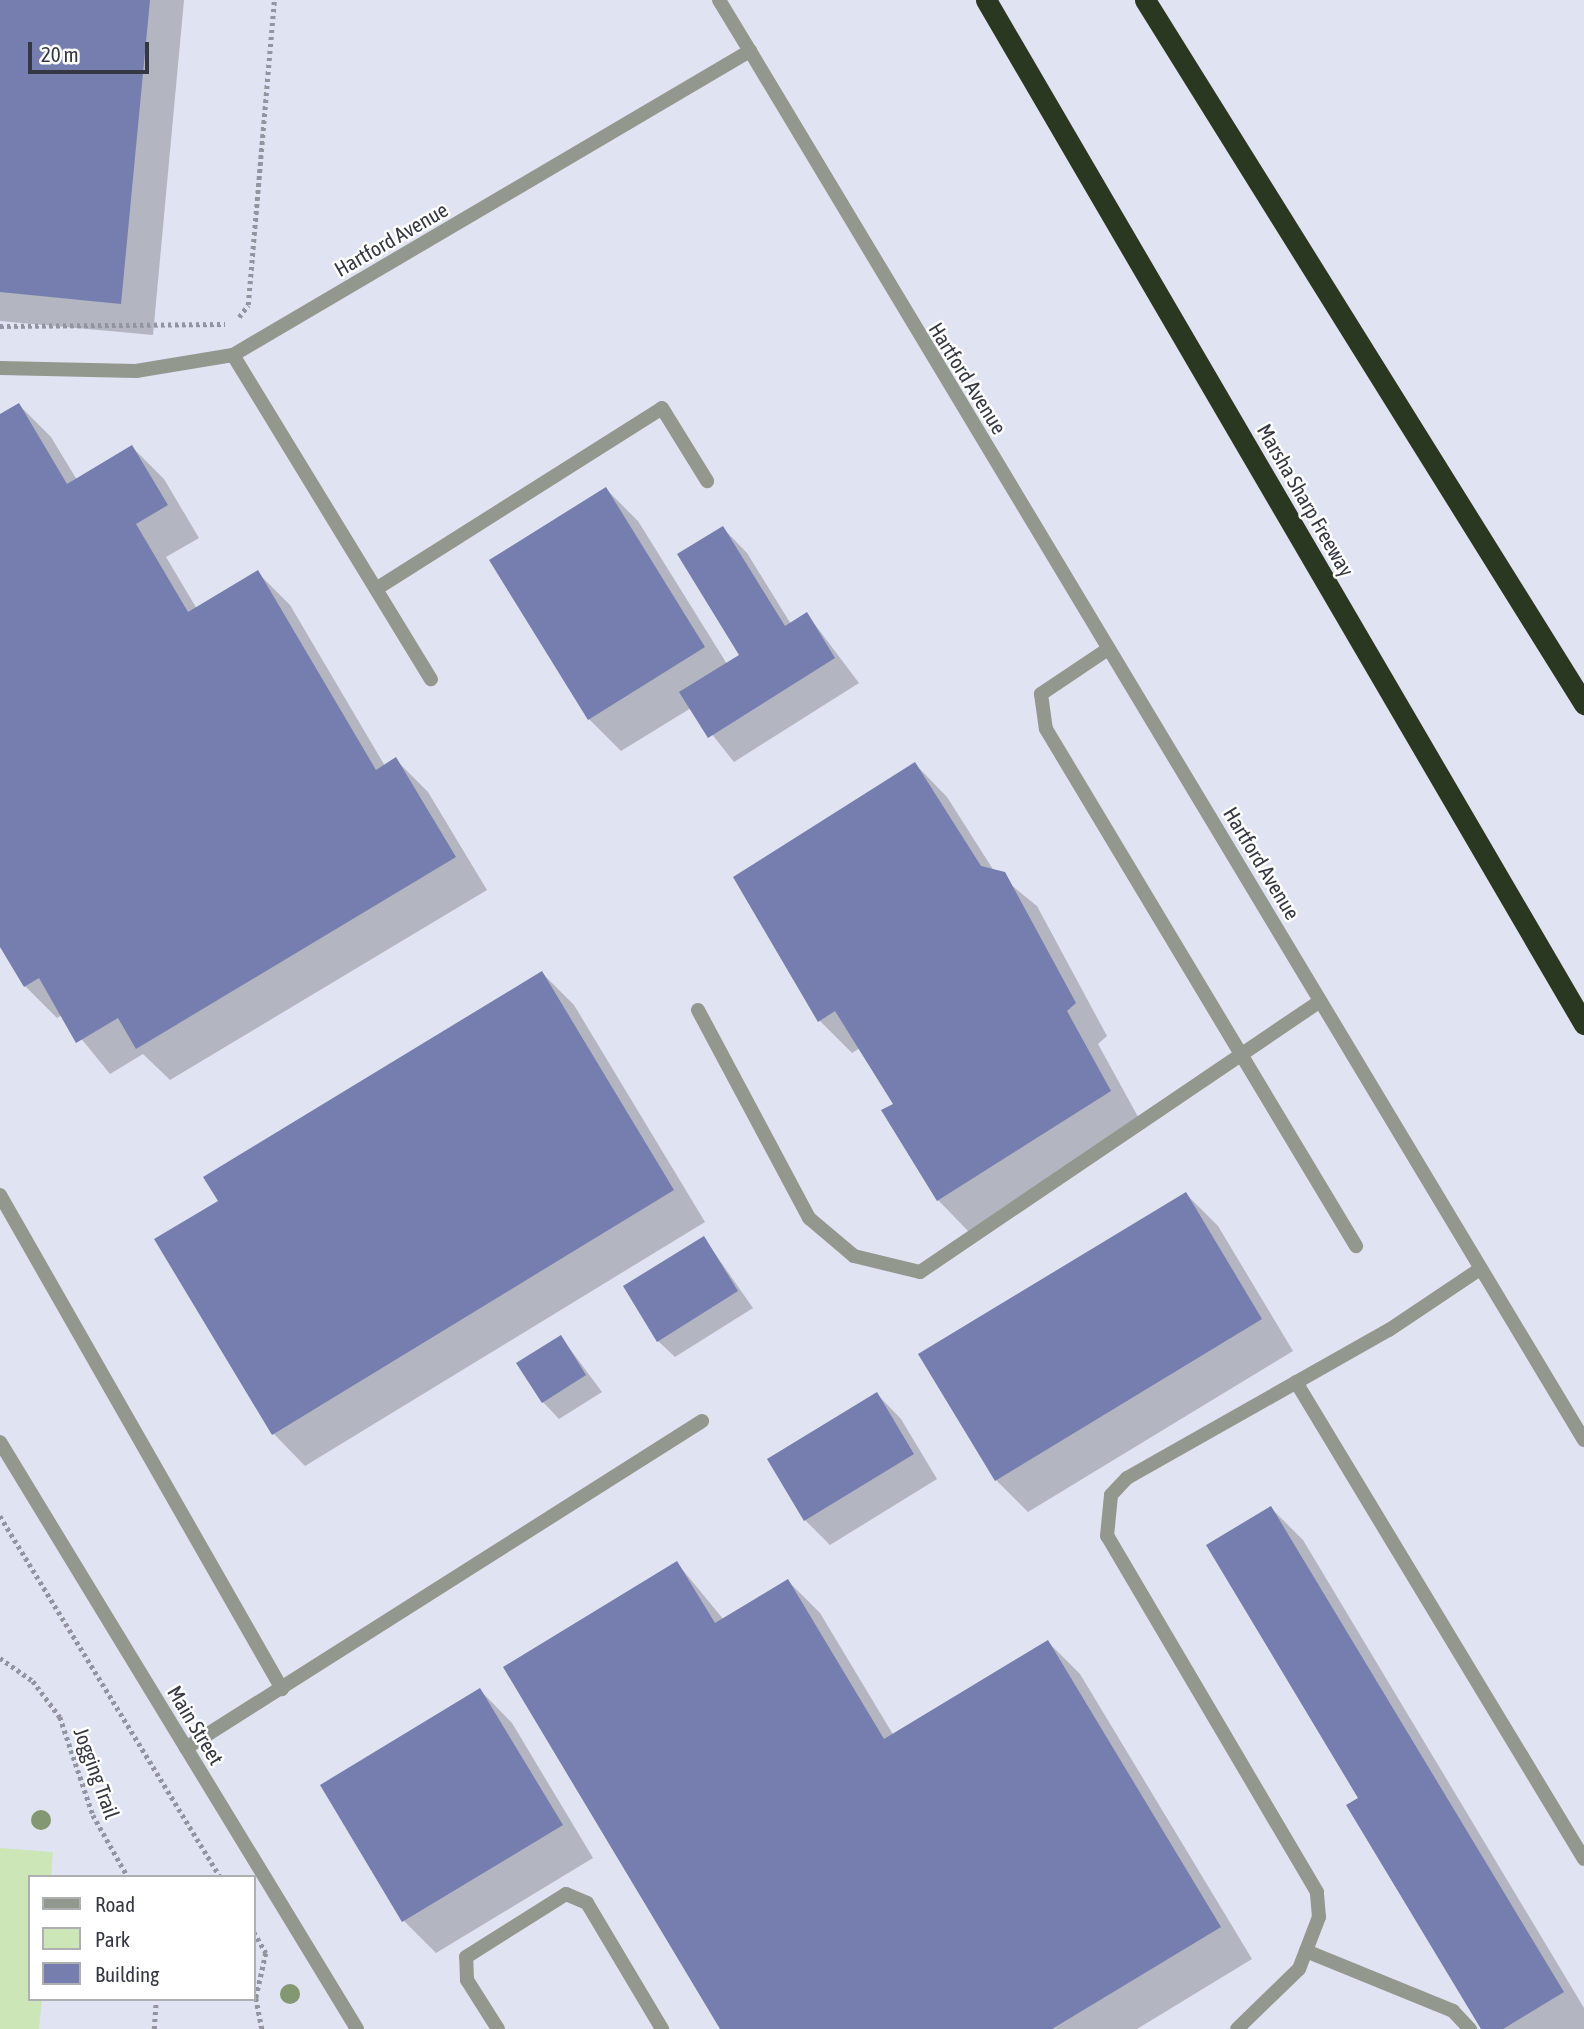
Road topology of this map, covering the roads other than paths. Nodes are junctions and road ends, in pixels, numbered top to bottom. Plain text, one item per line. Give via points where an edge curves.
1 (719, 0) edge
2 (986, 0) edge
3 (1145, 0) edge
4 (750, 51) junction
5 (233, 355) junction
6 (0, 368) edge
7 (707, 481) dead end
8 (376, 589) junction
9 (1108, 649) junction
10 (431, 679) dead end
11 (1584, 704) edge
12 (1320, 1001) junction
13 (698, 1010) dead end
14 (1584, 1024) edge
15 (1242, 1054) junction
16 (0, 1195) edge
17 (1356, 1246) dead end
18 (1480, 1269) junction
19 (1296, 1382) junction
20 (702, 1421) dead end
21 (1584, 1440) edge
22 (0, 1442) edge
23 (282, 1689) junction
24 (186, 1748) junction
25 (1584, 1859) edge
26 (1306, 1951) junction
27 (357, 2029) edge
28 (498, 2029) edge
29 (662, 2029) edge
30 (1237, 2029) edge
31 (1470, 2029) edge

1 - 4 street
2 - 14 highway, Marsha Sharp Freeway
3 - 11 highway
4 - 5 street, Hartford Avenue
4 - 9 street, Hartford Avenue
5 - 6 street, Hartford Avenue via 136,371
5 - 8 street
7 - 8 street via 662,408
8 - 10 street
9 - 12 street, Hartford Avenue
9 - 15 street via 1041,694 1046,729
12 - 15 street
12 - 18 street, Hartford Avenue
13 - 15 street via 809,1218 855,1256 920,1272
15 - 17 street
16 - 23 street
18 - 19 street
18 - 21 street, Hartford Avenue
19 - 25 street
19 - 26 street via 1127,1478 1111,1495 1107,1536 1317,1892 1319,1917
20 - 23 street
22 - 24 street, Main Street
23 - 24 street
24 - 27 street, Main Street
26 - 30 street via 1299,1969
26 - 31 street via 1453,2011
28 - 29 street via 467,1980 466,1957 566,1894 587,1903

